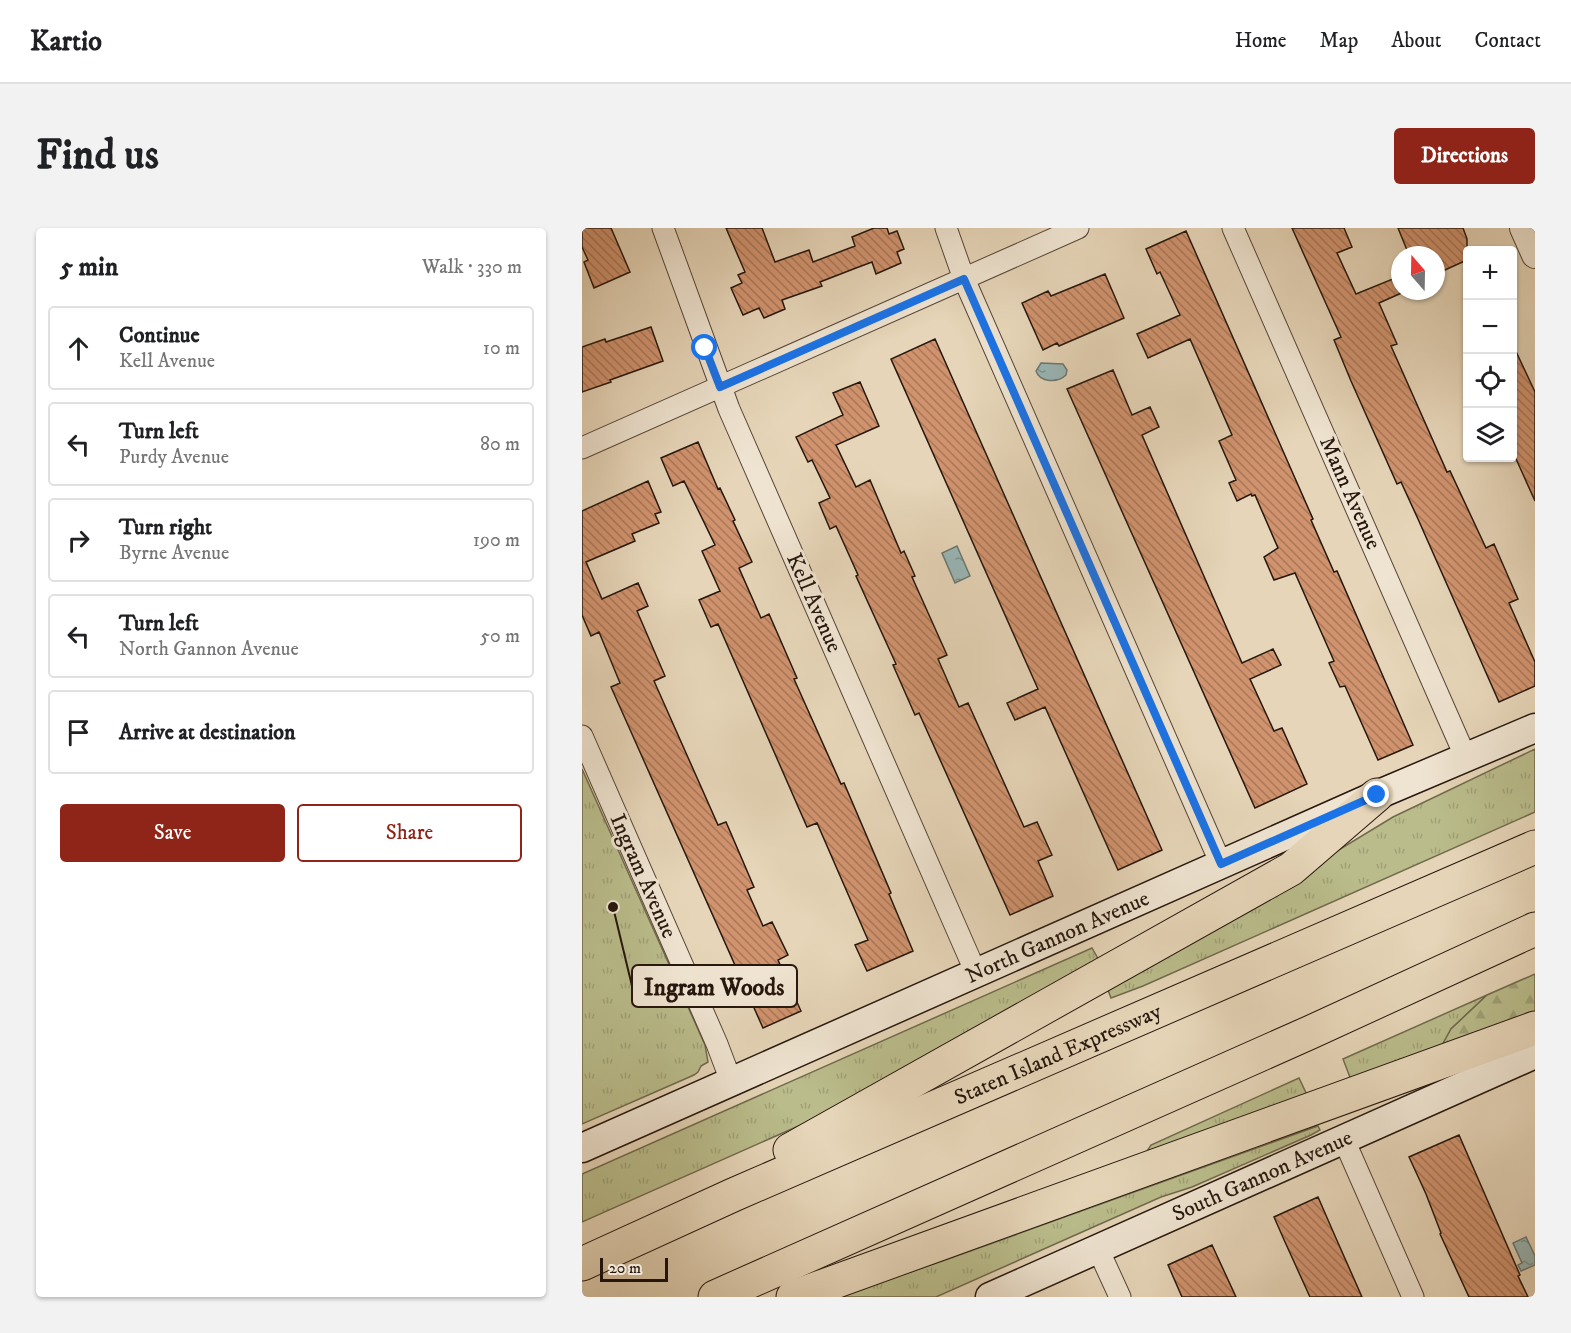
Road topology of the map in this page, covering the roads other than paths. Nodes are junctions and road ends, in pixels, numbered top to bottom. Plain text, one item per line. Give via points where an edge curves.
1 (663, 228) edge
2 (946, 228) edge
3 (1078, 228) edge
4 (1233, 228) edge
5 (1523, 228) edge
6 (1535, 255) edge
7 (964, 279) junction
8 (720, 387) junction
9 (582, 448) edge
10 (1535, 728) edge
11 (582, 736) edge
12 (1466, 758) junction
13 (1377, 795) junction
14 (1535, 847) edge
15 (1221, 864) junction
16 (1535, 929) edge
17 (976, 973) junction
18 (1535, 1028) edge
19 (1535, 1054) edge
20 (731, 1081) junction
21 (1344, 1140) junction
22 (582, 1148) edge
23 (733, 1195) junction
24 (1098, 1249) junction
25 (582, 1264) edge
26 (715, 1297) edge
27 (793, 1297) edge
28 (990, 1297) edge
29 (1120, 1297) edge
30 (1413, 1297) edge

1 - 8 street, Kell Avenue
2 - 7 street
3 - 7 street
4 - 12 street, Mann Avenue
5 - 6 street
7 - 8 street
7 - 15 street
8 - 9 street
8 - 17 street, Kell Avenue
10 - 12 main road, North Gannon Avenue
11 - 20 street, Ingram Avenue
12 - 13 main road, North Gannon Avenue
13 - 15 main road, North Gannon Avenue
13 - 23 highway via 1291,869 793,1147
14 - 23 highway, Staten Island Expressway
15 - 17 main road, North Gannon Avenue
16 - 26 highway
17 - 20 main road, North Gannon Avenue
18 - 27 highway
19 - 21 main road, South Gannon Avenue
20 - 22 main road, North Gannon Avenue
21 - 24 main road, South Gannon Avenue
21 - 30 street
23 - 25 highway, Staten Island Expressway
24 - 28 main road, South Gannon Avenue
24 - 29 street

